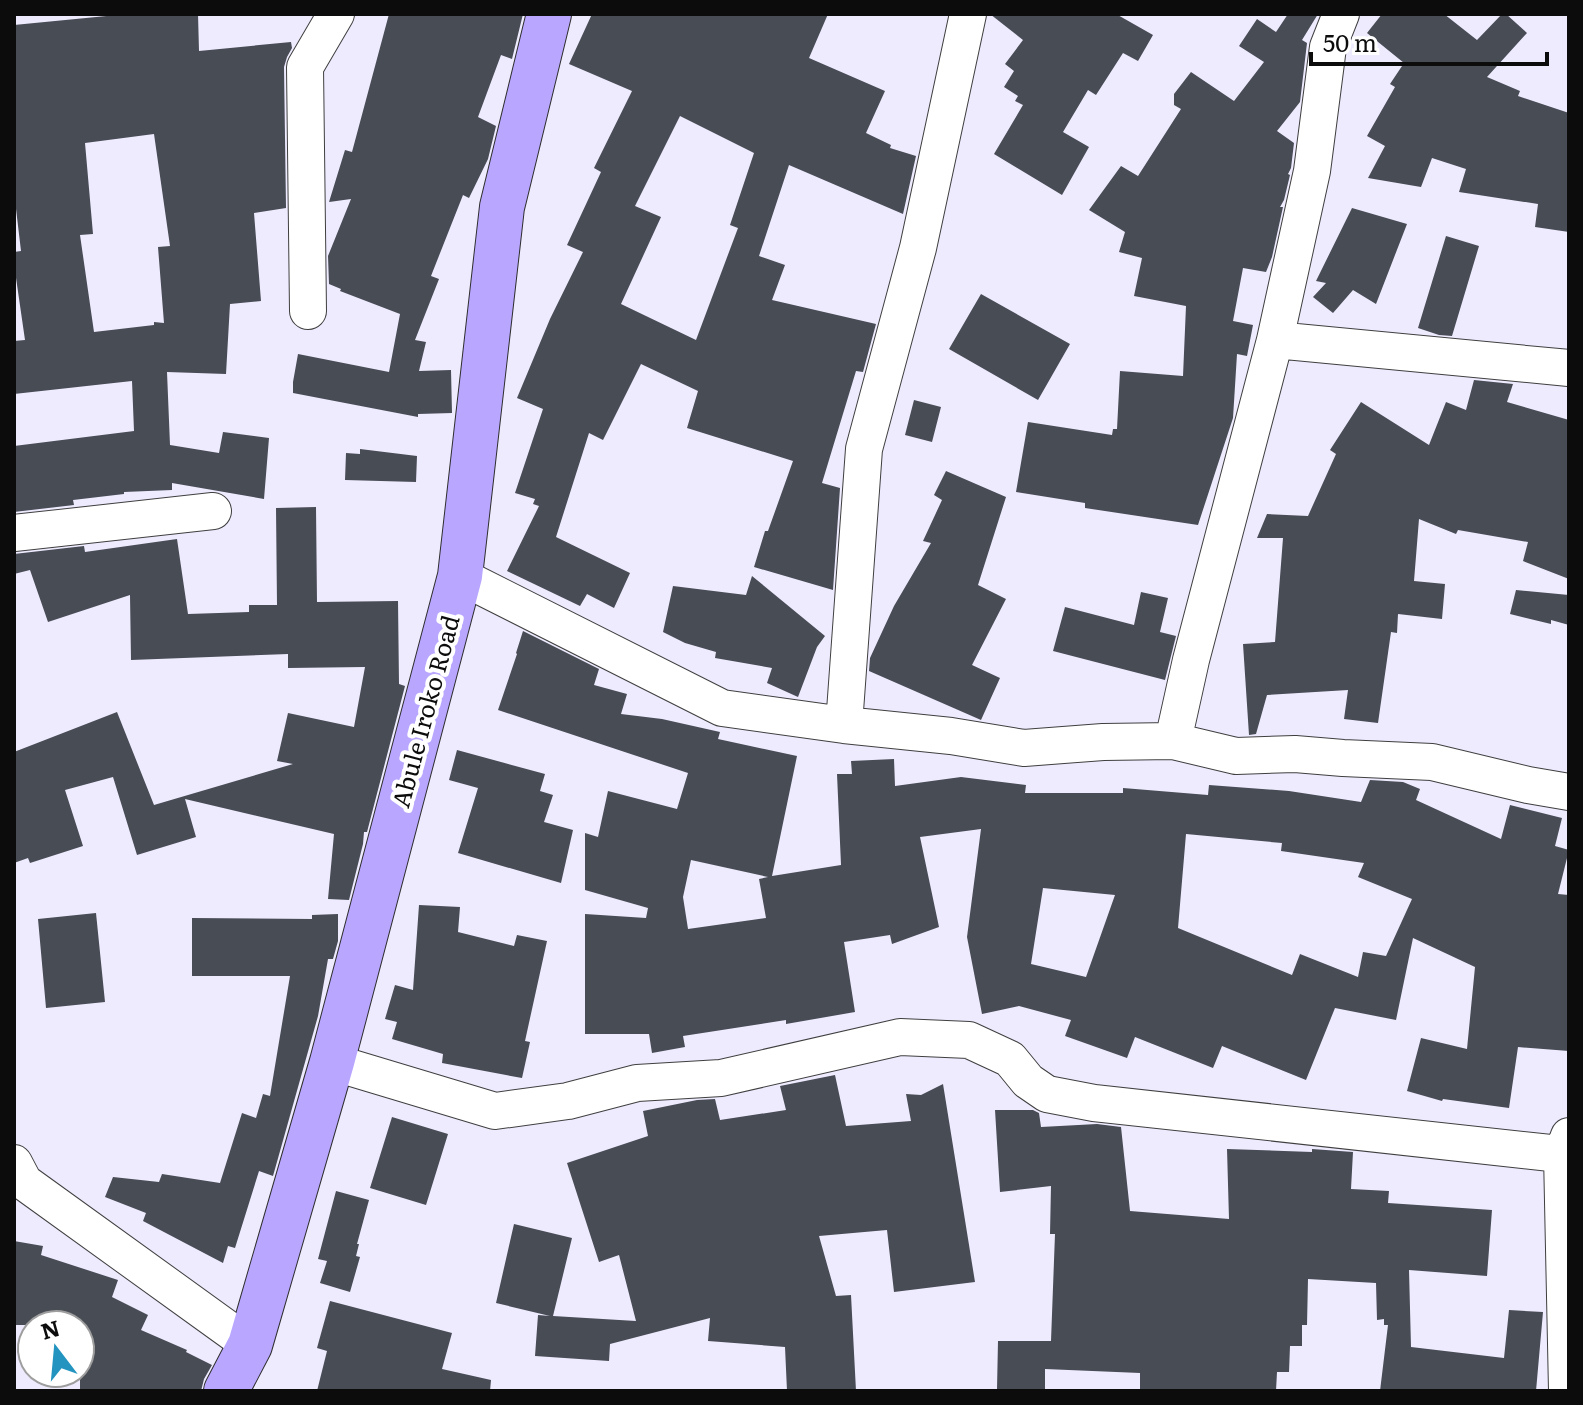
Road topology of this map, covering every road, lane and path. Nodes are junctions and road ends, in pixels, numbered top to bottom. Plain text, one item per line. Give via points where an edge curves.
1 (336, 14) edge
2 (549, 14) edge
3 (968, 14) edge
4 (1341, 14) edge
5 (308, 311) dead end
6 (1275, 340) junction
7 (1569, 368) edge
8 (213, 511) dead end
9 (14, 533) edge
10 (460, 576) junction
11 (844, 725) junction
12 (1173, 741) junction
13 (1569, 792) edge
14 (332, 1062) junction
15 (1567, 1148) edge
16 (14, 1163) edge
17 (250, 1345) junction
18 (226, 1391) edge
19 (1567, 1391) edge

1 - 5 street via 305,67
2 - 10 street, Abule Iroko Road via 502,207
3 - 11 street via 918,248 864,449
4 - 6 street via 1328,47 1312,171
6 - 7 street
6 - 12 street
8 - 9 street
10 - 11 street via 722,708
10 - 14 street, Abule Iroko Road
11 - 12 street via 1024,748
12 - 13 street via 1236,756 1432,762
14 - 15 street via 495,1111 568,1101 637,1083 721,1078 900,1037 969,1040 1010,1059 1047,1094 1094,1103
14 - 17 street, Abule Iroko Road
15 - 19 street
16 - 17 street via 24,1182
17 - 18 street, Abule Iroko Road

